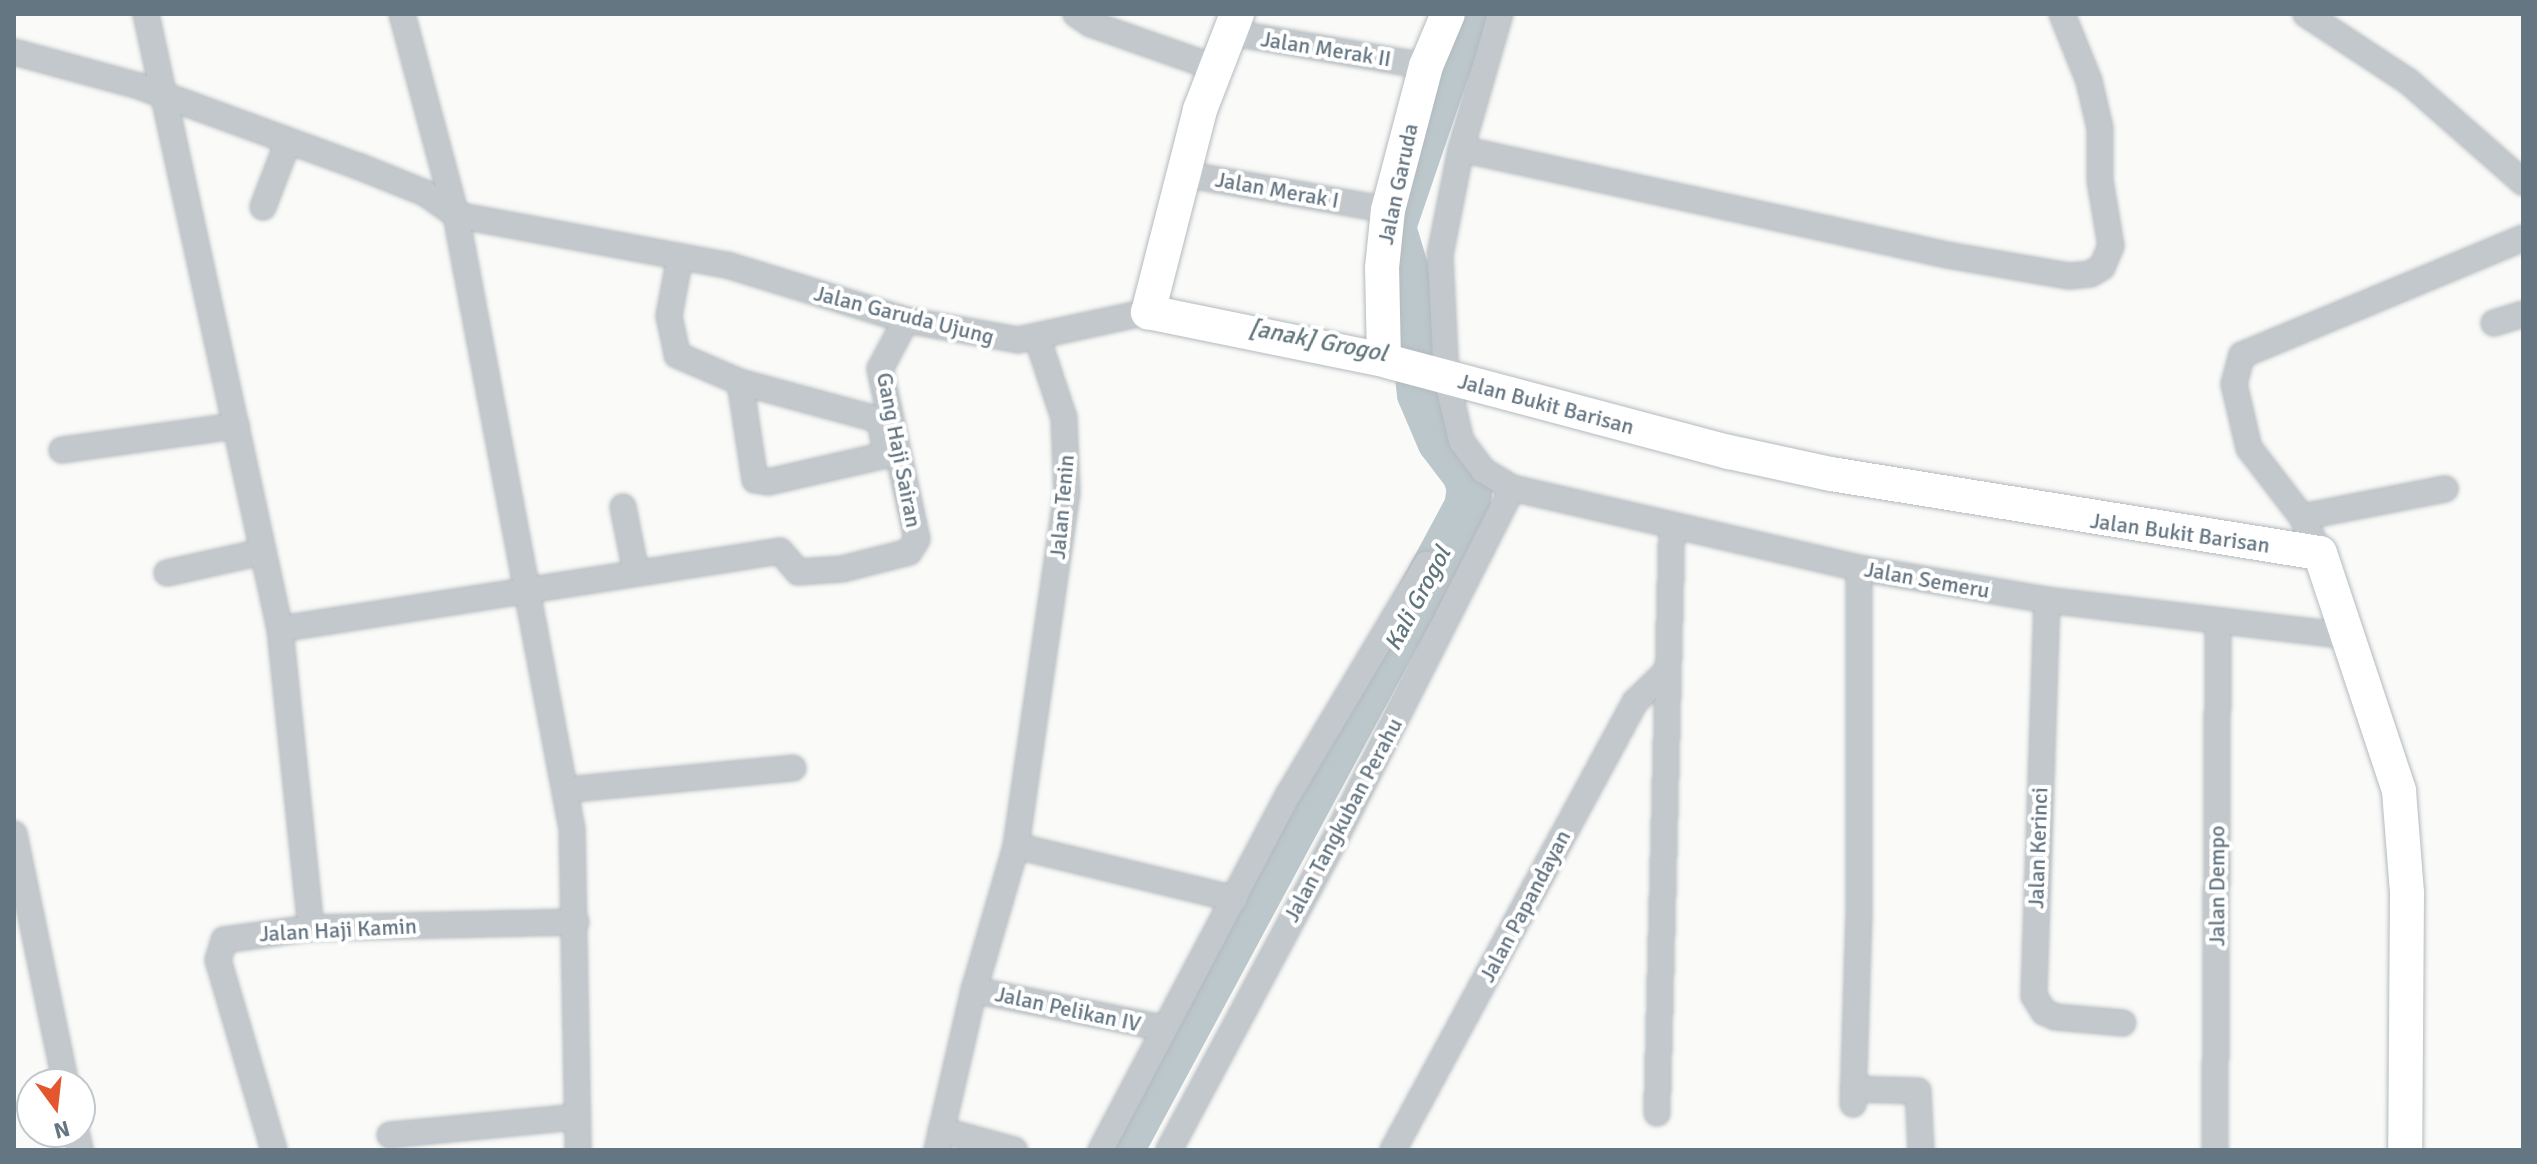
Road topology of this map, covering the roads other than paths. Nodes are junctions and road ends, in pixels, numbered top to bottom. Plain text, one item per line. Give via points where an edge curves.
1 (146, 14) edge
2 (402, 14) edge
3 (1076, 14) edge
4 (1448, 14) edge
5 (1500, 14) edge
6 (2062, 14) edge
7 (2306, 14) edge
8 (1232, 23) edge
9 (14, 52) edge
10 (1426, 66) junction
11 (1213, 67) junction
12 (160, 95) junction
13 (287, 144) junction
14 (1461, 149) junction
15 (1184, 174) junction
16 (2523, 182) edge
17 (263, 207) dead end
18 (1379, 208) junction
19 (456, 215) junction
20 (2523, 238) edge
21 (680, 257) junction
22 (1148, 312) junction
23 (2523, 314) edge
24 (906, 320) junction
25 (2494, 323) dead end
26 (1038, 340) junction
27 (1387, 361) junction
28 (1437, 374) junction
29 (740, 382) junction
30 (236, 426) junction
31 (62, 450) dead end
32 (1512, 488) junction
33 (2445, 489) dead end
34 (623, 507) dead end
35 (2302, 517) junction
36 (1672, 526) junction
37 (262, 552) junction
38 (2320, 553) junction
39 (1426, 564) dead end
40 (1859, 568) junction
41 (636, 572) junction
42 (167, 573) dead end
43 (527, 591) junction
44 (2047, 600) junction
45 (2218, 623) junction
46 (280, 629) junction
47 (2348, 636) junction
48 (1667, 671) junction
49 (793, 768) dead end
50 (565, 790) junction
51 (14, 834) edge
52 (1016, 846) junction
53 (1235, 899) junction
54 (576, 922) junction
55 (311, 928) junction
56 (25, 948) edge
57 (974, 990) junction
58 (2123, 1023) dead end
59 (1162, 1028) junction
60 (61, 1068) edge
61 (1657, 1113) dead end
62 (576, 1117) junction
63 (390, 1135) dead end
64 (939, 1140) edge
65 (274, 1150) edge
66 (578, 1150) edge
67 (1014, 1150) edge
68 (1101, 1150) edge
69 (1169, 1150) edge
70 (1393, 1150) edge
71 (1921, 1150) edge
72 (2215, 1150) edge
73 (2405, 1150) edge

1 - 12 street
2 - 19 street
3 - 11 street
4 - 10 street, Jalan Garuda
5 - 14 street, Jalan Bukit Barisan
6 - 14 street via 2089,81 2100,128 2100,180 2111,246 2102,267 2090,274 2069,276 1978,261
7 - 16 street via 2409,82
8 - 10 street, Jalan Merak II
8 - 11 street
9 - 12 street
10 - 18 street, Jalan Garuda
11 - 15 street
12 - 13 street
12 - 30 street via 206,273
13 - 17 street
13 - 19 street via 415,188
14 - 28 street, Jalan Bukit Barisan via 1440,255
15 - 18 street, Jalan Merak I
15 - 22 street
18 - 27 street, Jalan Garuda
19 - 21 street, Jalan Garuda Ujung
19 - 43 street
20 - 35 street via 2242,355 2234,384 2249,448
21 - 24 street, Jalan Garuda Ujung via 727,265
21 - 29 street via 669,316 672,346 685,362
22 - 26 street, Jalan Garuda Ujung
22 - 27 street, Jalan Garuda Ujung
23 - 25 street
24 - 26 street, Jalan Garuda Ujung via 990,337
24 - 41 street, Gang Haji Sairan via 880,369 917,539 909,552 842,569 798,572 780,551
26 - 52 street, Jalan Tenin via 1064,418 1068,471
27 - 28 street, Jalan Garuda Ujung
28 - 32 street, Jalan Bukit Barisan via 1466,451 1484,471
28 - 38 street, Jalan Bukit Barisan via 1831,474
29 - 29 street via 880,420 886,455 768,482 755,480
30 - 31 street
30 - 37 street
32 - 36 street, Jalan Semeru
32 - 69 street, Jalan Tangkuban Perahu via 1333,843
33 - 35 street
34 - 41 street
35 - 38 street
36 - 40 street, Jalan Semeru
36 - 48 street
37 - 42 street
37 - 46 street
38 - 47 street
39 - 53 street via 1289,794
40 - 44 street, Jalan Semeru
40 - 71 street via 1853,1096 1918,1091
41 - 43 street
43 - 46 street
43 - 50 street
44 - 45 street, Jalan Semeru
44 - 58 street, Jalan Kerinci via 2034,996 2056,1017
45 - 47 street, Jalan Semeru
45 - 72 street, Jalan Dempo
46 - 55 street
47 - 73 street via 2399,791 2404,830
48 - 61 street
48 - 70 street, Jalan Papandayan via 1635,702
49 - 50 street
50 - 54 street
51 - 56 street
52 - 53 street
52 - 57 street, Jalan Tenin
53 - 59 street
54 - 55 street, Jalan Haji Kamin
54 - 62 street
55 - 65 street, Jalan Haji Kamin via 235,935 224,940 218,953
56 - 60 street
57 - 59 street, Jalan Pelikan IV
57 - 64 street, Jalan Tenin
59 - 68 street
62 - 63 street
62 - 66 street
64 - 67 street

